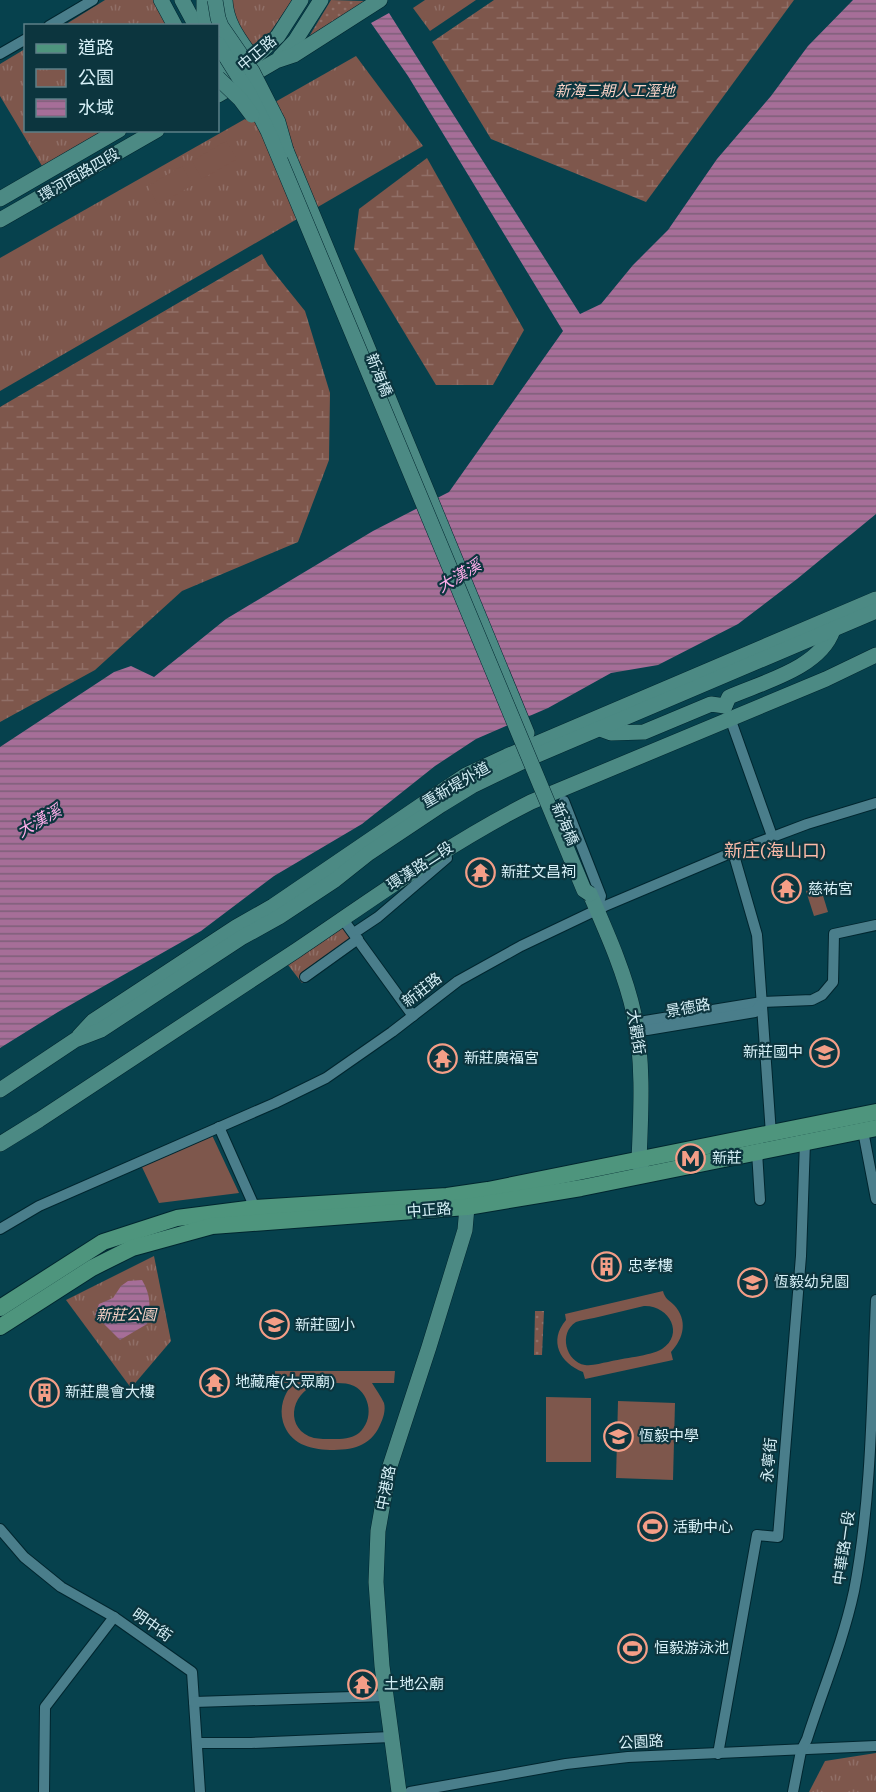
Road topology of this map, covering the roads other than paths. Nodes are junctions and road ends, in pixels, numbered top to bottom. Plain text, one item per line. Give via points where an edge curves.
1 (93, 0) edge
2 (161, 0) edge
3 (169, 0) edge
4 (182, 0) edge
5 (204, 0) edge
6 (215, 0) edge
7 (225, 0) edge
8 (301, 0) edge
9 (321, 0) edge
10 (380, 0) edge
11 (52, 24) edge
12 (175, 24) edge
13 (182, 24) edge
14 (195, 24) edge
15 (207, 24) edge
16 (24, 40) edge
17 (219, 46) edge
18 (0, 54) edge
19 (253, 59) junction
20 (276, 61) junction
21 (219, 62) edge
22 (226, 79) edge
23 (219, 93) edge
24 (116, 132) edge
25 (153, 132) edge
26 (277, 155) junction
27 (0, 199) edge
28 (0, 219) edge
29 (876, 599) edge
30 (876, 610) edge
31 (833, 630) junction
32 (876, 655) edge
33 (727, 712) junction
34 (600, 729) junction
35 (564, 801) dead end
36 (876, 803) edge
37 (543, 808) dead end
38 (777, 834) junction
39 (441, 852) junction
40 (733, 852) junction
41 (590, 894) junction
42 (597, 910) junction
43 (342, 918) junction
44 (876, 925) edge
45 (356, 936) junction
46 (305, 977) dead end
47 (762, 1002) junction
48 (413, 1016) junction
49 (636, 1026) junction
50 (75, 1040) junction
51 (0, 1090) edge
52 (876, 1112) edge
53 (219, 1127) junction
54 (869, 1130) edge
55 (771, 1134) junction
56 (805, 1142) junction
57 (0, 1144) edge
58 (757, 1152) junction
59 (641, 1168) junction
60 (876, 1199) edge
61 (760, 1200) dead end
62 (466, 1201) junction
63 (255, 1208) junction
64 (0, 1229) edge
65 (876, 1300) edge
66 (0, 1308) edge
67 (0, 1327) edge
68 (0, 1529) edge
69 (114, 1617) junction
70 (386, 1696) junction
71 (194, 1702) junction
72 (391, 1737) junction
73 (197, 1743) junction
74 (876, 1746) edge
75 (801, 1751) junction
76 (718, 1754) junction
77 (44, 1792) edge
78 (200, 1792) edge
79 (399, 1792) edge
80 (410, 1792) edge
81 (793, 1792) edge

1 - 11 street
2 - 12 street
3 - 13 street
4 - 14 street
5 - 15 street
6 - 41 street, 新海橋, bridge via 221,26 252,71 278,122 286,150 591,886
7 - 19 street via 232,28
8 - 19 street, 中正路 via 278,36
9 - 20 street, 中正路 via 295,41
10 - 20 street via 294,55
16 - 18 street
17 - 26 street, 新海橋, bridge via 258,111
19 - 22 street, 中正路
20 - 22 street
21 - 22 street
22 - 23 street
22 - 26 street, bridge
24 - 27 street, 環河西路四段
25 - 28 street, 環河西路四段
26 - 41 street, 新海橋, bridge via 584,890
29 - 50 street, 重新堤外道 via 466,775 273,906 93,1021
30 - 31 street, 重新堤外道
31 - 33 street via 810,662 729,697
31 - 34 street, 重新堤外道
32 - 33 street, 環漢路二段 via 826,679
33 - 34 street via 711,704 644,732 611,733
33 - 38 street
33 - 39 street, 環漢路二段 via 531,802
34 - 50 street, 重新堤外道 via 472,786 279,917 101,1030
35 - 42 street, 大觀街 via 601,896
36 - 38 street, 新莊路
37 - 42 street, 大觀街 via 585,902
38 - 40 street, 新莊路
39 - 43 street, 環漢路二段
39 - 45 street via 447,858
40 - 42 street, 新莊路
40 - 47 street via 757,935
41 - 42 street, 大觀街
42 - 48 street, 新莊路 via 458,981
42 - 49 street, 大觀街 via 628,988
43 - 45 street
43 - 57 street, 環漢路二段
44 - 47 street, 景德路 via 834,934 833,982 822,995 813,1000
45 - 46 street
45 - 48 street
47 - 49 street, 景德路 via 645,1021
47 - 55 street
48 - 53 street, 新莊路 via 326,1078
49 - 59 street, 大觀街 via 641,1074
50 - 51 street, 重新堤外道
52 - 55 main road, 中正路
53 - 63 street
53 - 64 street, 新莊路 via 39,1206
54 - 56 main road, 中正路
54 - 60 street
55 - 59 main road, 中正路
56 - 58 main road, 中正路
56 - 76 street, 永寧街 via 801,1256 778,1537 757,1535
58 - 59 main road, 中正路
58 - 61 street
59 - 62 main road, 中正路
62 - 63 main road, 中正路
62 - 67 main road, 中正路 via 212,1226 172,1235 132,1248 92,1268
62 - 70 street, 中港路 via 465,1230 389,1469 378,1531 376,1582
63 - 66 main road, 中正路 via 177,1218 103,1242
65 - 75 street, 中華路一段 via 868,1461 855,1583 837,1655
68 - 69 street, 明中街 via 24,1557 61,1587
69 - 71 street, 明中街 via 192,1671
69 - 77 street via 45,1707
70 - 71 street
70 - 72 street, 中港路
71 - 73 street, 明中街
72 - 73 street
72 - 79 street, 中港路
73 - 78 street, 明中街
74 - 75 street, 公園路
75 - 76 street, 公園路
75 - 81 street, 中華路一段
76 - 80 street, 公園路 via 576,1763

